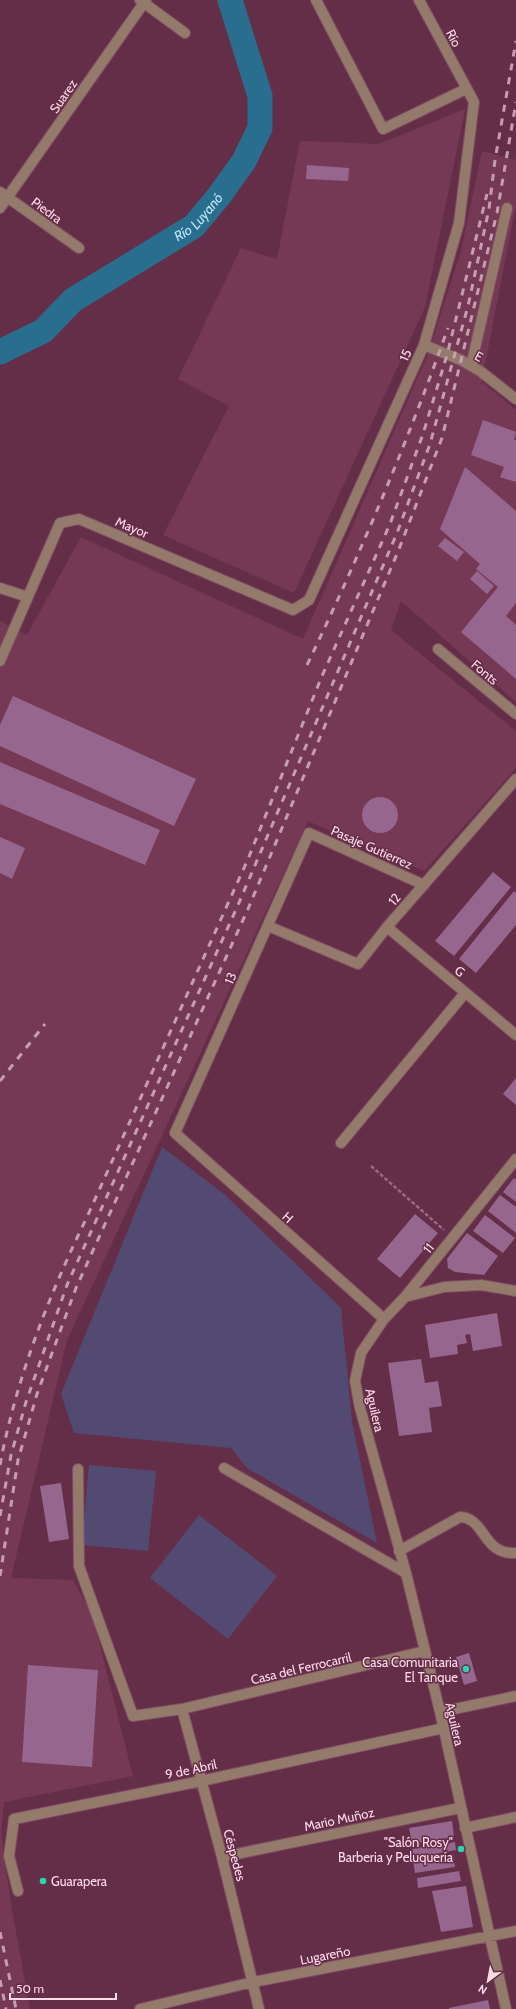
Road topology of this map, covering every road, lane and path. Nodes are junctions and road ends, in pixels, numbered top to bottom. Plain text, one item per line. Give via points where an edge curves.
1 (316, 0) edge
2 (418, 0) edge
3 (143, 1) edge
4 (186, 33) dead end
5 (466, 89) junction
6 (4, 195) edge
7 (0, 208) edge
8 (507, 208) dead end
9 (79, 248) dead end
10 (424, 345) junction
11 (471, 366) junction
12 (516, 399) edge
13 (1, 588) edge
14 (28, 597) junction
15 (293, 610) joint
16 (438, 649) dead end
17 (0, 661) edge
18 (516, 714) edge
19 (516, 779) edge
20 (309, 834) joint
21 (424, 885) junction
22 (268, 926) junction
23 (387, 927) junction
24 (465, 993) junction
25 (516, 1035) edge
26 (176, 1133) joint
27 (341, 1143) dead end
28 (516, 1159) edge
29 (371, 1166) dead end
30 (453, 1238) junction
31 (516, 1291) edge
32 (405, 1297) junction
33 (384, 1319) junction
34 (361, 1353) joint
35 (224, 1468) dead end
36 (78, 1469) dead end
37 (399, 1551) junction
38 (516, 1553) edge
39 (406, 1573) junction
40 (425, 1652) junction
41 (516, 1696) edge
42 (182, 1709) junction
43 (440, 1712) junction
44 (444, 1728) junction
45 (200, 1781) junction
46 (460, 1808) junction
47 (516, 1818) edge
48 (465, 1828) junction
49 (222, 1857) junction
50 (18, 1890) dead end
51 (516, 1931) edge
52 (488, 1936) junction
53 (253, 1982) junction
54 (140, 2009) edge
55 (259, 2009) edge
56 (506, 2009) edge

1 - 5 street via 383,129
2 - 5 street, Río
3 - 4 street
3 - 6 street, Suarez
5 - 10 street, 15 via 474,102 459,224
6 - 7 street, Suarez
6 - 9 street, Piedra
8 - 11 street
10 - 11 street, E
10 - 15 street, 15 via 309,600
11 - 12 street, E
13 - 14 street
14 - 15 street, Mayor via 60,523 79,518
14 - 17 street
16 - 18 street, Fonts
19 - 21 street, 12
20 - 21 street, Pasaje Gutierrez
20 - 22 street, 13
21 - 23 street, 12
22 - 23 street, 12 via 358,964
22 - 26 street, 13
23 - 24 street, G
24 - 25 street, G
24 - 27 street
26 - 33 street, H
28 - 30 street, 11
29 - 30 path
30 - 32 street, 11
31 - 32 street via 481,1285 444,1287
32 - 33 street, 11
33 - 34 street, 11
34 - 37 street, Aguilera via 355,1381 360,1408
35 - 39 street
36 - 42 street, Casa del Ferrocarril via 79,1566 133,1716
37 - 38 street via 460,1517 466,1517 498,1551 505,1554
37 - 39 street, Aguilera
39 - 40 street, Aguilera
40 - 42 street, Casa del Ferrocarril
40 - 43 street, Aguilera
41 - 43 street
42 - 45 street, Céspedes
43 - 44 street, Aguilera
44 - 45 street, 9 de Abril
44 - 46 street, Aguilera
45 - 49 street, Céspedes
45 - 50 street, 9 de Abril via 14,1819 10,1856
46 - 48 street, Aguilera
46 - 49 street, Mario Muñoz
47 - 48 street
48 - 52 street, Aguilera
49 - 53 street, Céspedes
51 - 52 street, Lugareño
52 - 53 street, Lugareño
52 - 56 street, Aguilera
53 - 54 street, Lugareño
53 - 55 street, Céspedes

